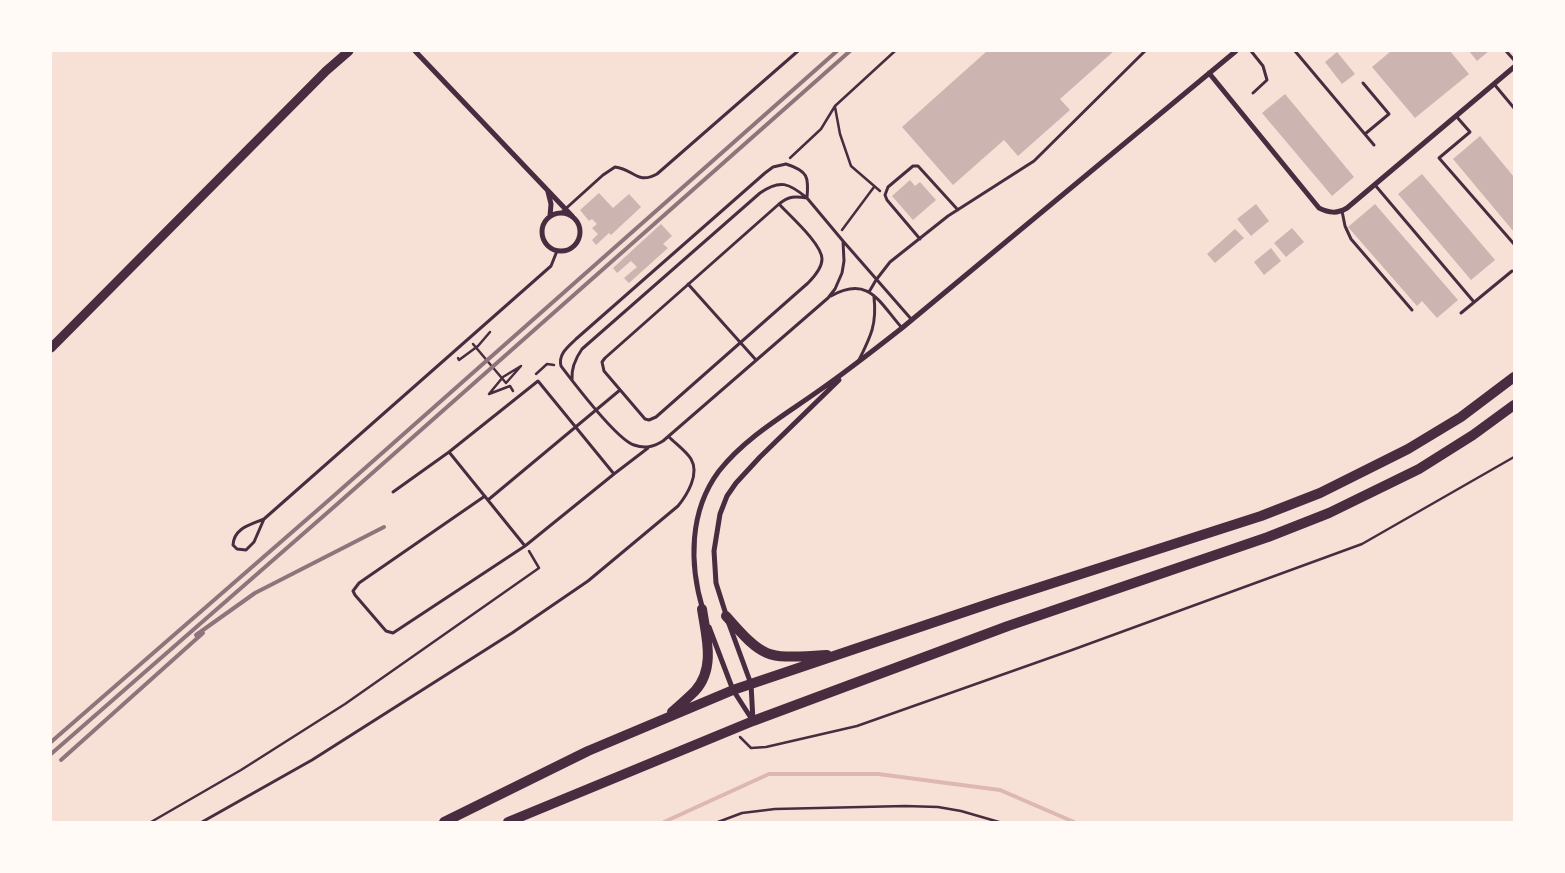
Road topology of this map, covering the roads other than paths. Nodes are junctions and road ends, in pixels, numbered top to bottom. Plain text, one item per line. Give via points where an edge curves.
1 (339, 51) edge
2 (349, 51) edge
3 (415, 51) edge
4 (798, 51) edge
5 (1145, 51) edge
6 (1236, 51) edge
7 (1251, 51) edge
8 (1295, 51) edge
9 (1506, 51) edge
10 (1514, 60) edge
11 (1514, 67) edge
12 (326, 71) junction
13 (1209, 73) junction
14 (1363, 83) dead end
15 (1494, 84) junction
16 (1253, 93) dead end
17 (1514, 108) edge
18 (1456, 116) junction
19 (1365, 134) junction
20 (1374, 145) dead end
21 (1374, 185) junction
22 (543, 186) junction
23 (807, 198) junction
24 (779, 204) junction
25 (958, 210) junction
26 (564, 211) junction
27 (1342, 211) junction
28 (550, 216) junction
29 (920, 239) junction
30 (843, 241) junction
31 (1514, 244) edge
32 (557, 251) junction
33 (1512, 271) dead end
34 (876, 280) junction
35 (688, 284) junction
36 (870, 292) junction
37 (874, 296) junction
38 (828, 298) junction
39 (1474, 302) junction
40 (1412, 310) dead end
41 (1461, 313) dead end
42 (912, 320) junction
43 (902, 328) junction
44 (740, 343) junction
45 (51, 348) edge
46 (756, 360) junction
47 (858, 363) junction
48 (850, 370) junction
49 (1514, 377) edge
50 (572, 380) junction
51 (620, 390) junction
52 (1514, 405) edge
53 (597, 410) junction
54 (576, 428) junction
55 (669, 437) junction
56 (648, 448) junction
57 (449, 452) junction
58 (614, 474) junction
59 (394, 492) dead end
60 (485, 496) junction
61 (488, 500) junction
62 (264, 519) junction
63 (525, 546) junction
64 (702, 609) junction
65 (726, 616) junction
66 (840, 654) junction
67 (751, 684) junction
68 (733, 690) junction
69 (667, 717) junction
70 (753, 721) junction
71 (202, 822) edge
72 (444, 822) edge
73 (508, 822) edge

1 - 12 main road
2 - 12 main road
3 - 22 street
4 - 26 lane via 656,174 643,178 615,167
5 - 25 lane via 1034,161
6 - 13 street
7 - 16 lane via 1263,66 1267,80
8 - 19 lane
9 - 10 lane
11 - 15 street
12 - 45 main road
13 - 27 street via 1319,208
13 - 42 street
14 - 19 lane via 1389,114
15 - 17 lane
15 - 18 street
18 - 21 street
18 - 31 lane via 1470,132 1439,158
19 - 20 lane
21 - 27 street
21 - 39 lane
22 - 26 street
22 - 28 street via 551,204
23 - 24 lane via 788,197
23 - 30 lane
23 - 50 lane via 787,184 778,184 760,193 582,349 571,371
23 - 50 lane via 809,182 797,167 786,164 765,173 561,355 560,366
24 - 35 lane
24 - 44 lane via 817,245 822,262 813,278
25 - 29 lane
25 - 29 lane via 918,166 913,166 888,187 885,195
26 - 28 street
26 - 32 street via 580,226 579,238 572,248
27 - 40 lane via 1351,238
28 - 32 street via 541,232 546,244
29 - 34 lane via 890,262
30 - 34 lane
30 - 38 lane via 842,273
32 - 62 lane via 551,266
33 - 39 lane
34 - 36 lane
34 - 42 lane
35 - 44 lane
35 - 51 lane via 602,362 604,371
36 - 37 lane
36 - 38 lane via 852,288
37 - 43 lane
37 - 47 lane via 873,330
38 - 46 lane
39 - 41 lane
42 - 43 street
43 - 47 street
44 - 46 lane
44 - 51 lane via 649,420
46 - 55 lane
47 - 48 street
48 - 64 street via 748,442 709,486 696,528 694,550 696,586
48 - 65 street via 760,457 727,496 720,514 714,551 716,583
49 - 66 main road via 1461,417 1408,449 1312,496 1261,516
50 - 53 lane
51 - 53 lane
52 - 70 main road via 1419,468 1329,513 1008,626
53 - 54 lane
53 - 56 lane via 624,440
54 - 57 lane via 538,380
54 - 58 lane
54 - 61 lane
55 - 56 lane
55 - 71 lane via 694,465 686,495 678,506 588,581 312,760
56 - 58 lane
57 - 59 lane
57 - 60 lane
58 - 63 lane
60 - 61 lane
60 - 63 lane via 359,583 353,591 355,595 386,631 393,633
61 - 63 lane
62 - 62 lane via 237,531 233,545 246,550 254,542
64 - 68 street
64 - 69 main road via 708,668 697,689
65 - 66 main road via 758,650 770,655
65 - 67 street
66 - 67 main road
67 - 68 main road
67 - 70 street
68 - 69 main road
68 - 70 street
69 - 72 main road via 588,751
70 - 73 main road

